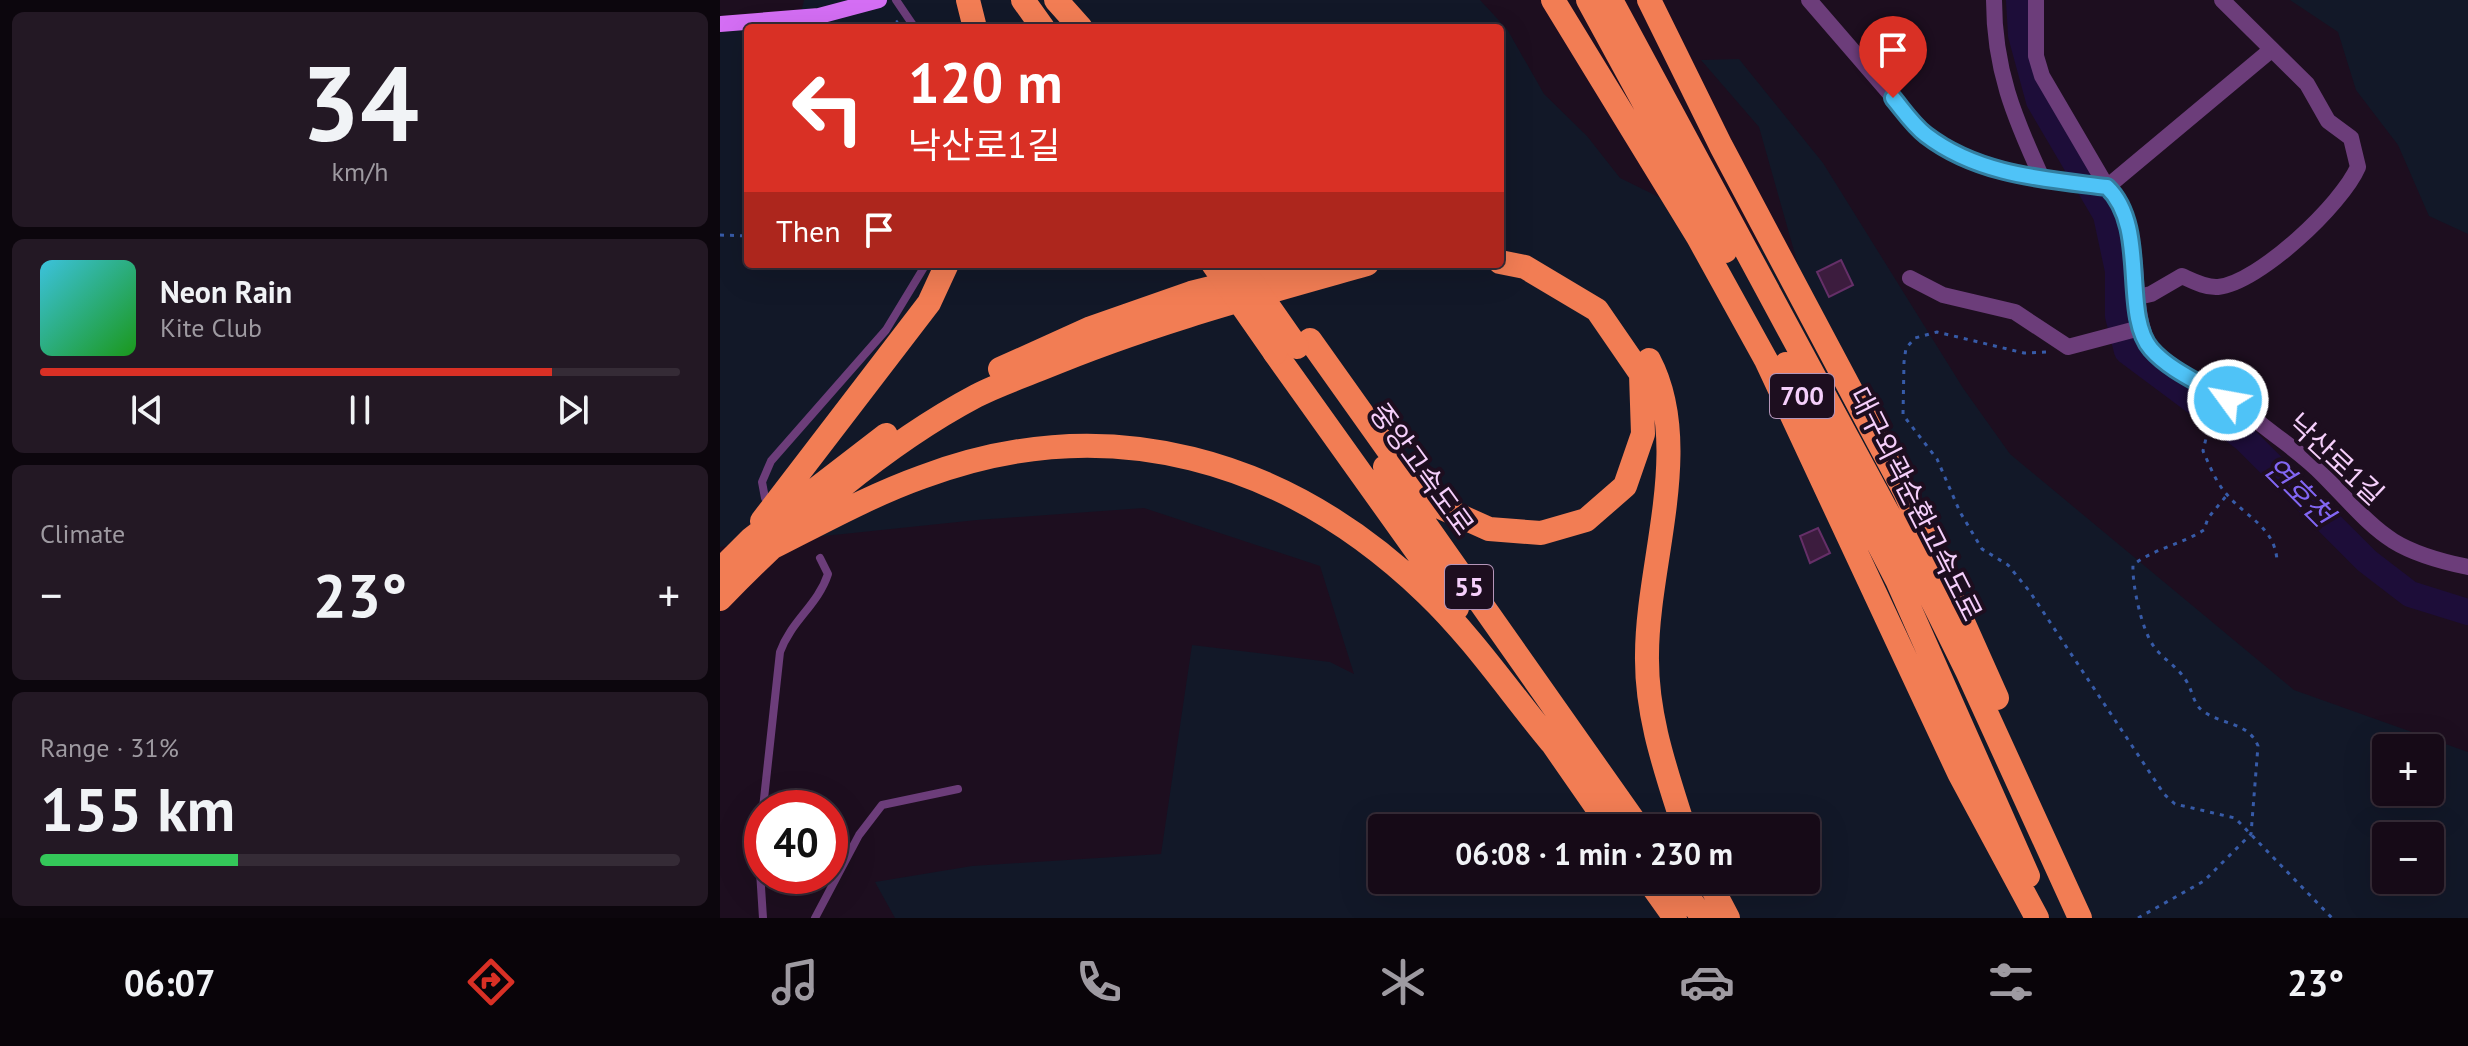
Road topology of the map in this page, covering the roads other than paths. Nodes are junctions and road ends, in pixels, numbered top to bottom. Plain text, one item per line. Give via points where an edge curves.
1 (879, 0) edge
2 (896, 0) edge
3 (968, 0) edge
4 (1023, 0) edge
5 (1054, 0) edge
6 (1553, 0) edge
7 (1588, 0) edge
8 (1611, 0) edge
9 (1649, 0) edge
10 (1809, 0) edge
11 (1994, 0) edge
12 (2036, 0) edge
13 (2222, 0) edge
14 (720, 24) edge
15 (912, 24) edge
16 (974, 24) edge
17 (1040, 24) edge
18 (1069, 24) edge
19 (1077, 24) edge
20 (2271, 50) junction
21 (2042, 178) junction
22 (2107, 187) junction
23 (1504, 247) edge
24 (1504, 263) edge
25 (924, 268) edge
26 (945, 268) edge
27 (1217, 268) edge
28 (1242, 268) edge
29 (1258, 268) edge
30 (1292, 268) edge
31 (1353, 268) edge
32 (1910, 278) dead end
33 (2138, 297) junction
34 (2136, 329) junction
35 (1294, 346) junction
36 (765, 498) dead end
37 (760, 544) junction
38 (820, 558) dead end
39 (2468, 567) edge
40 (720, 570) edge
41 (720, 599) edge
42 (1551, 742) junction
43 (958, 789) dead end
44 (765, 790) edge
45 (1601, 814) edge
46 (1629, 814) edge
47 (1680, 814) edge
48 (761, 894) edge
49 (1658, 894) edge
50 (1686, 894) edge
51 (1715, 894) edge
52 (763, 918) edge
53 (815, 918) edge
54 (1675, 918) edge
55 (1703, 918) edge
56 (1728, 918) edge
57 (2037, 918) edge
58 (2046, 918) edge
59 (2080, 918) edge
60 (2090, 918) edge

1 - 14 main road via 819,16
2 - 15 lane
3 - 16 highway
4 - 17 highway
5 - 18 highway
5 - 19 highway
6 - 57 highway via 1698,237 1766,360 1959,773
7 - 58 highway, 대구외곽순환고속도로 / 700 via 1897,580
8 - 59 highway, 대구외곽순환고속도로 / 700 via 1903,541
9 - 60 highway via 1905,492
10 - 21 street via 1924,133 1959,156 2003,172
11 - 21 street via 2007,97
12 - 22 street via 2036,56 2042,76
13 - 20 street
20 - 22 street
20 - 33 street via 2307,84 2328,121 2351,138 2358,167 2352,182 2280,255 2237,282 2217,287 2182,276
21 - 22 street
22 - 33 street via 2119,198
23 - 47 highway via 1531,252 1605,298 1651,363 1670,432 1647,655 1654,732
24 - 35 highway via 1525,267 1597,310 1641,374 1643,434 1625,486 1586,520 1541,533 1489,529 1440,507
25 - 36 lane via 886,330 771,461 762,482
26 - 37 highway via 929,303 792,479
27 - 35 highway, 중앙고속도로 / 55, bridge
28 - 35 highway, 중앙고속도로 / 55, bridge
29 - 35 highway
30 - 37 highway via 1191,293 1091,328 964,385 909,417
31 - 37 highway via 1099,345 978,395 915,432
32 - 34 street via 1943,295 2015,312 2068,347
33 - 34 street
34 - 39 street, 낙산로1길 via 2165,362 2264,427 2321,473 2382,535 2428,558
35 - 42 highway, 중앙고속도로 / 55
35 - 46 highway, 중앙고속도로 / 55
37 - 40 highway
37 - 41 highway
37 - 42 highway via 924,476 1029,448 1132,445 1239,470 1332,517 1383,555 1429,596
38 - 44 lane via 828,574 821,593 789,629 780,652
42 - 45 highway, 중앙고속도로 / 55
43 - 53 lane via 882,805 859,835
48 - 52 lane
49 - 54 highway
50 - 55 highway
51 - 56 highway

